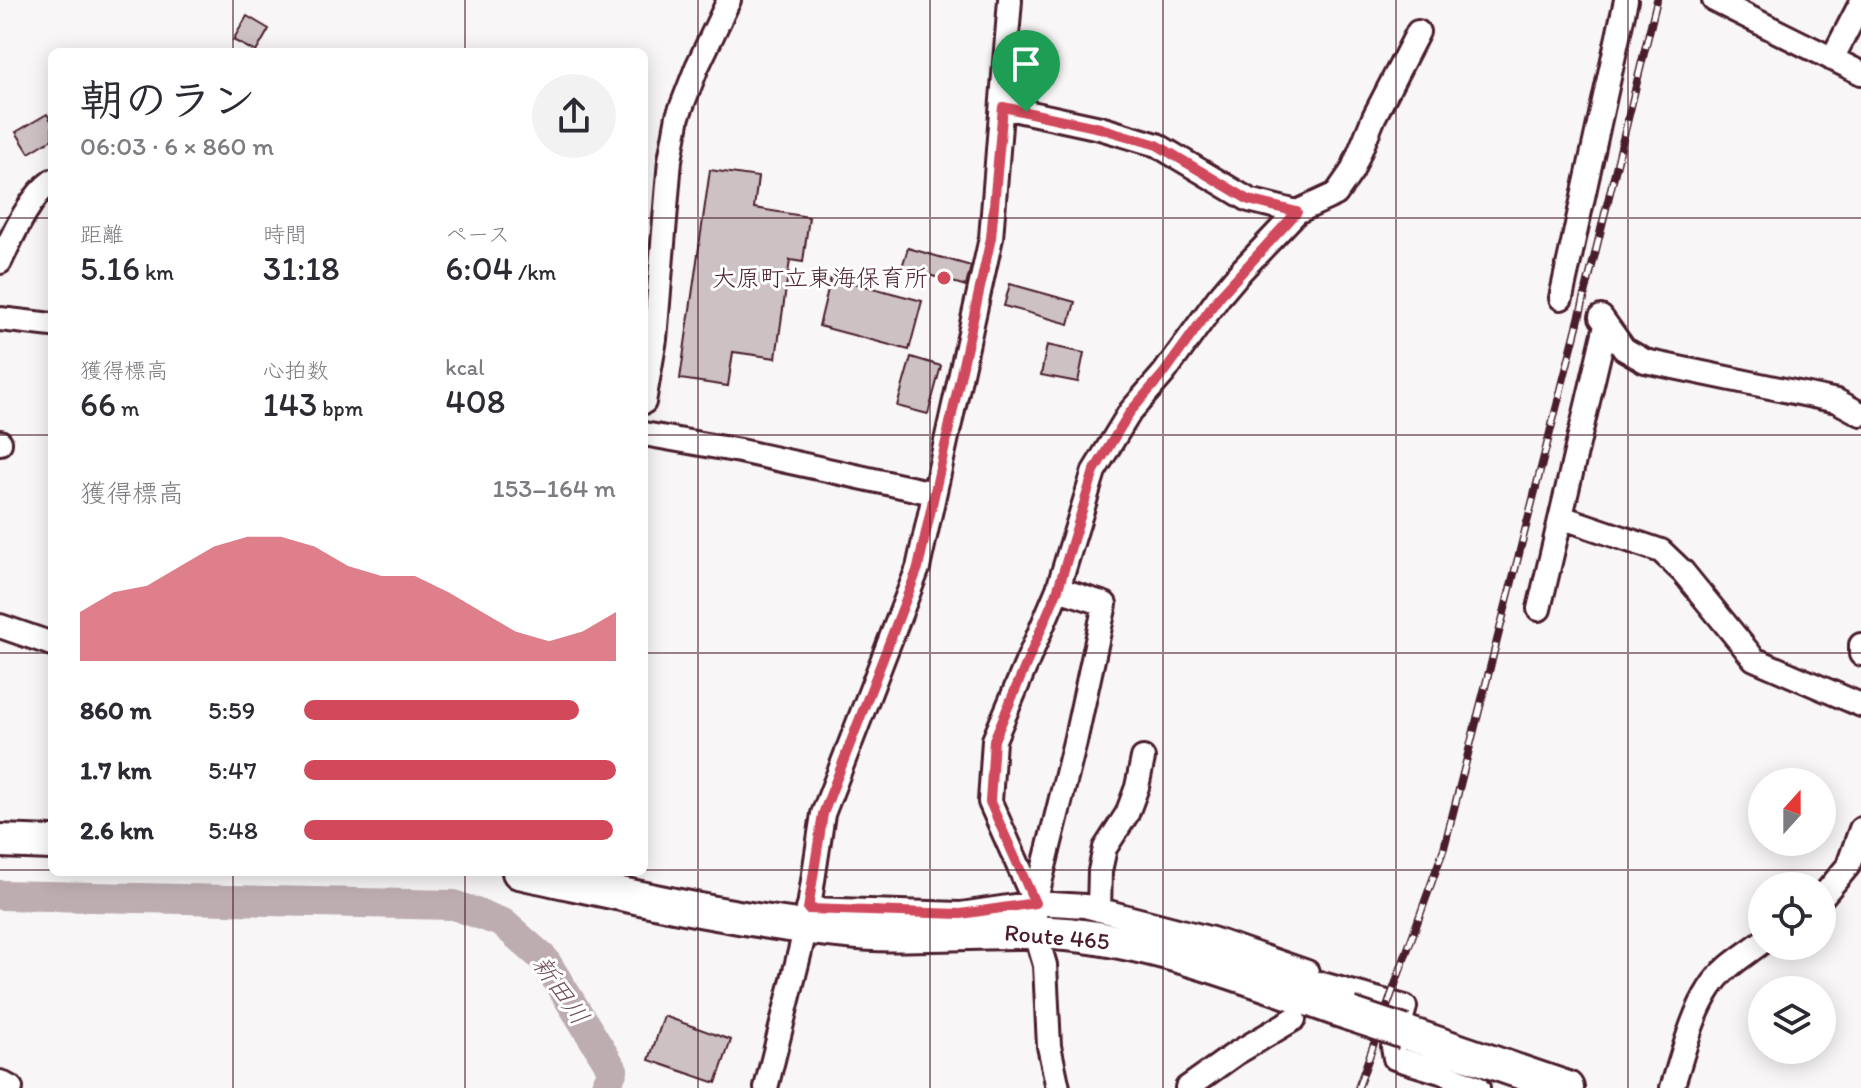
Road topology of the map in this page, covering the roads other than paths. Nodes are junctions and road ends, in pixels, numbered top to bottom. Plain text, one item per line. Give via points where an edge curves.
1 (729, 0) edge
2 (1010, 0) edge
3 (1626, 0) edge
4 (1714, 0) edge
5 (1861, 3) edge
6 (1418, 32) dead end
7 (1832, 59) junction
8 (1861, 73) edge
9 (1003, 107) junction
10 (48, 184) edge
11 (1297, 212) junction
12 (0, 262) edge
13 (1561, 298) dead end
14 (0, 319) edge
15 (48, 325) edge
16 (648, 379) edge
17 (1861, 414) edge
18 (648, 435) edge
19 (933, 493) junction
20 (1561, 517) junction
21 (1058, 589) junction
22 (1539, 609) dead end
23 (0, 626) edge
24 (48, 643) edge
25 (1861, 645) edge
26 (1861, 654) edge
27 (1861, 705) edge
28 (1143, 758) dead end
29 (1861, 829) edge
30 (0, 841) edge
31 (48, 843) edge
32 (537, 876) edge
33 (1836, 880) edge
34 (1099, 910) junction
35 (1035, 917) junction
36 (807, 918) junction
37 (1748, 953) edge
38 (1294, 1019) dead end
39 (1400, 1031) junction
40 (0, 1082) edge
41 (11, 1088) edge
42 (766, 1088) edge
43 (1058, 1088) edge
44 (1187, 1088) edge
45 (1478, 1088) edge
46 (1567, 1088) edge
47 (1672, 1088) edge

1 - 16 street via 678,116
2 - 9 street
3 - 13 street
4 - 7 street
5 - 7 street
6 - 11 street via 1352,171 1336,194
7 - 8 street
9 - 11 street via 1157,145 1249,200
9 - 19 street via 991,238
10 - 12 street
11 - 21 street via 1219,297 1130,412 1094,471
14 - 15 street
17 - 20 street via 1837,401 1645,361 1624,349 1603,320
18 - 19 street
19 - 36 street via 914,580 823,814
20 - 22 street
20 - 27 street via 1661,551 1754,659
21 - 35 street via 994,740 990,802
21 - 35 street via 1105,604
23 - 24 street
25 - 26 street
28 - 34 street via 1127,814 1105,848
29 - 33 street via 1848,866
30 - 31 highway
32 - 36 highway, Route 465 via 722,916
34 - 35 street via 1085,906
34 - 39 street via 1212,939 1307,972 1308,980 1405,1007
35 - 36 highway, Route 465 via 863,933
35 - 39 highway, Route 465, bridge via 1084,936 1149,948
35 - 43 street
36 - 42 street
37 - 47 street via 1710,987
38 - 44 street
39 - 45 street via 1395,1058
39 - 46 highway, Route 465
40 - 41 street

